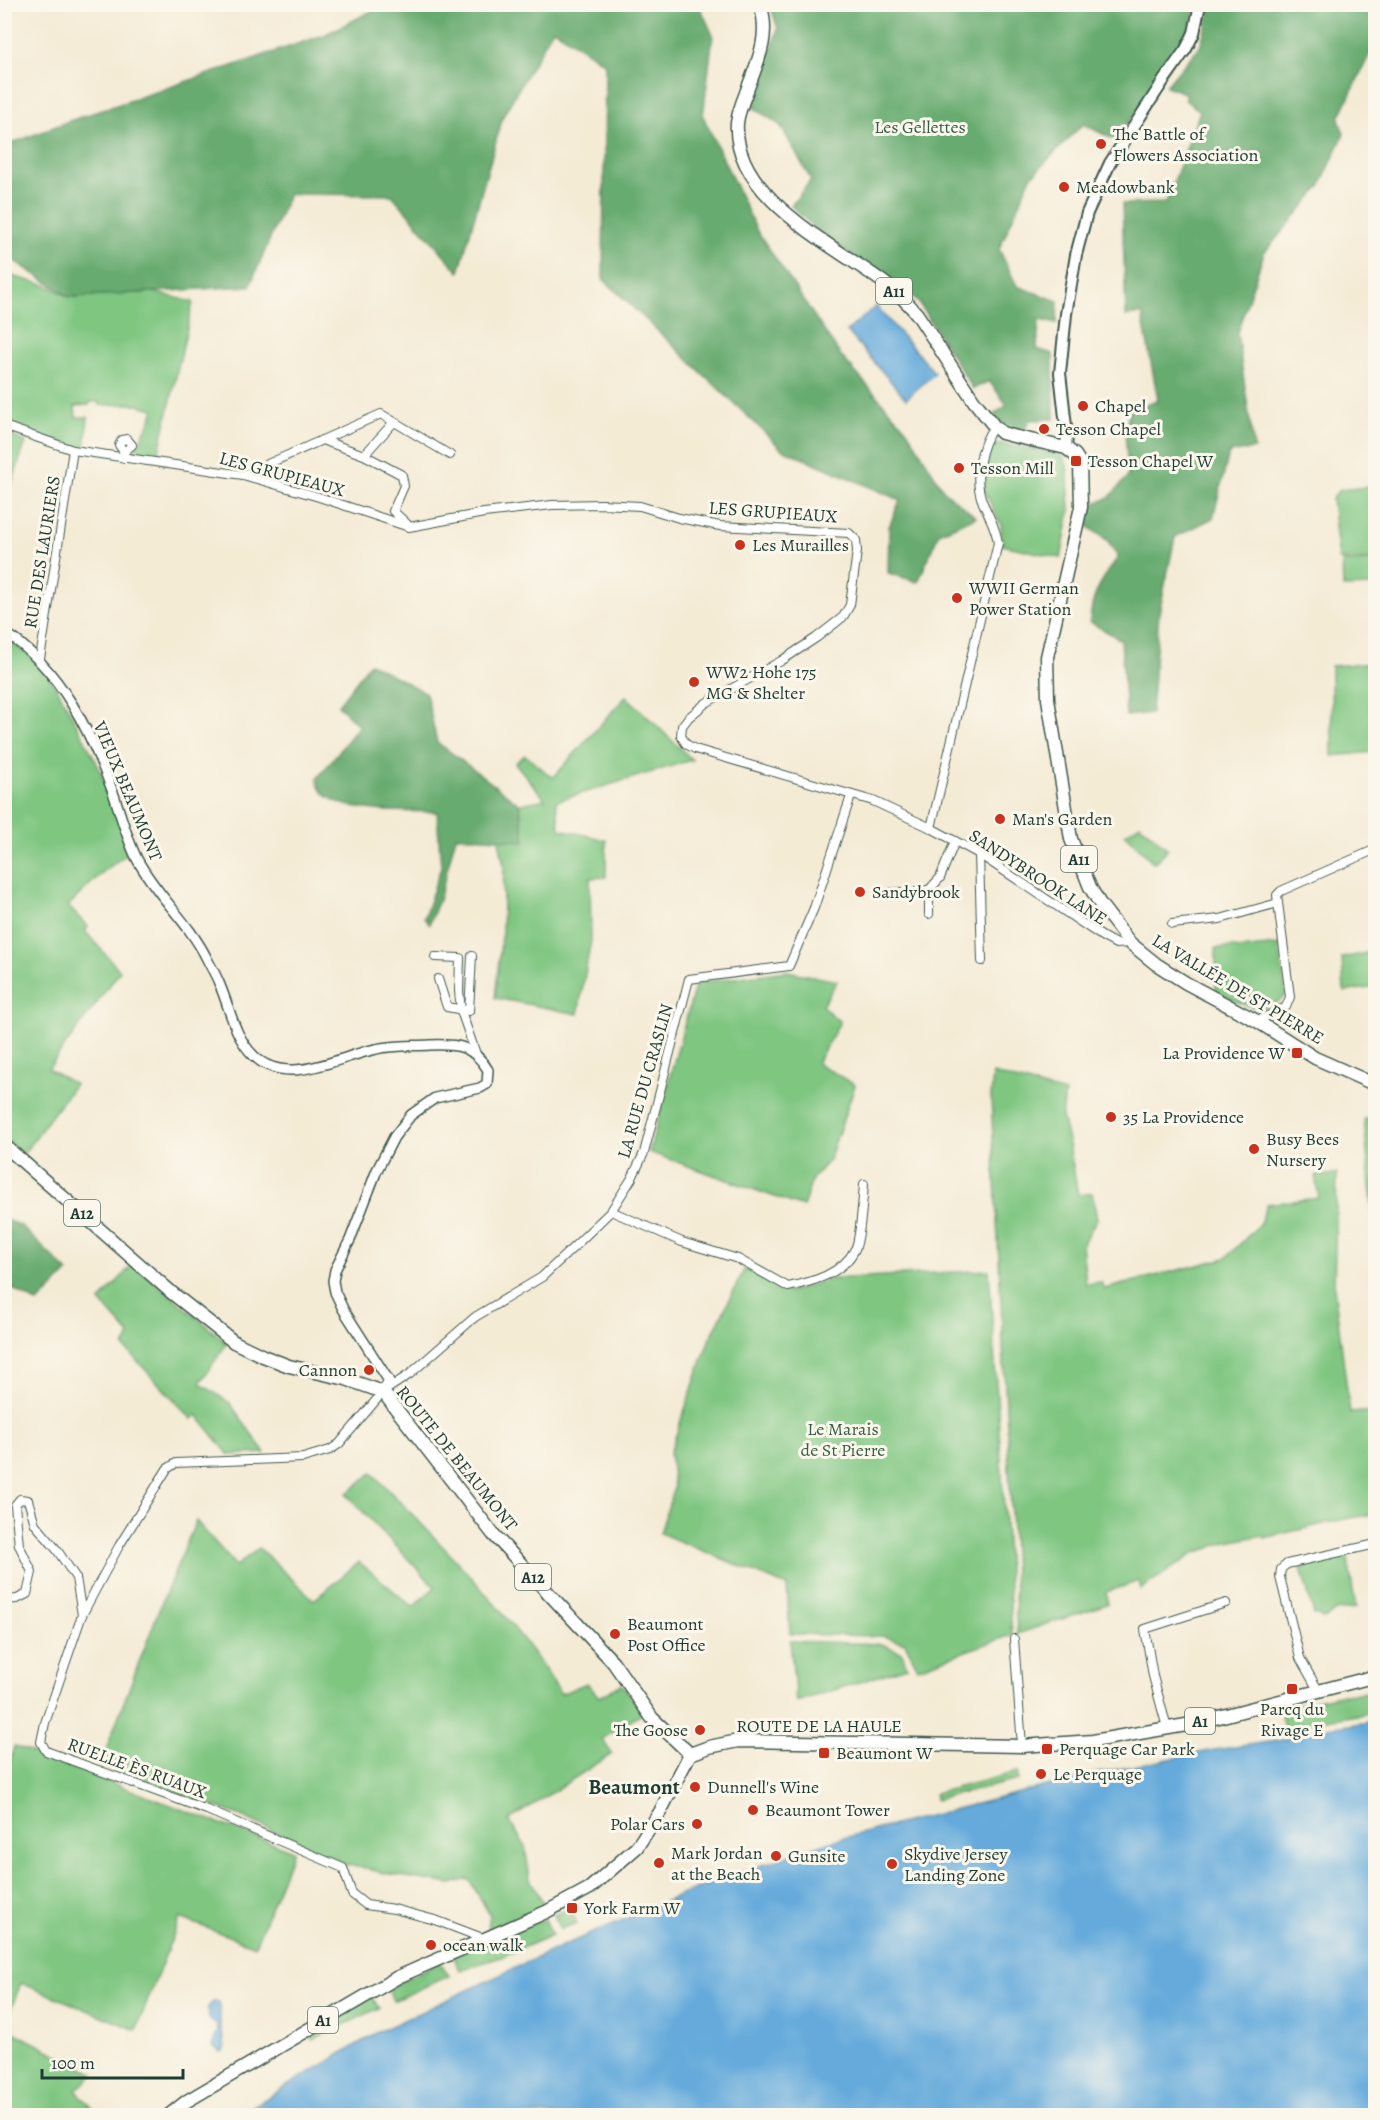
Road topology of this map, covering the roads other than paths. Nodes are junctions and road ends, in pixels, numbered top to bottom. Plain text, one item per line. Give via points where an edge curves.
1 (760, 4) edge
2 (1200, 4) edge
3 (394, 422) junction
4 (4, 426) edge
5 (994, 426) junction
6 (322, 440) junction
7 (1066, 448) junction
8 (73, 450) junction
9 (364, 455) junction
10 (450, 455) dead end
11 (243, 475) junction
12 (410, 527) junction
13 (4, 632) edge
14 (40, 659) junction
15 (851, 796) junction
16 (931, 828) junction
17 (955, 842) junction
18 (1376, 849) edge
19 (980, 854) junction
20 (929, 890) junction
21 (888, 893) dead end
22 (1278, 903) junction
23 (929, 914) dead end
24 (1172, 924) dead end
25 (1130, 943) junction
26 (472, 956) dead end
27 (435, 957) dead end
28 (982, 961) dead end
29 (438, 979) dead end
30 (461, 1011) junction
31 (1257, 1021) junction
32 (476, 1053) junction
33 (1376, 1085) edge
34 (4, 1145) edge
35 (864, 1184) dead end
36 (611, 1211) junction
37 (383, 1392) junction
38 (1376, 1544) edge
39 (4, 1600) edge
40 (1226, 1603) dead end
41 (82, 1615) junction
42 (1014, 1639) dead end
43 (1376, 1676) edge
44 (1318, 1690) junction
45 (1167, 1728) junction
46 (1022, 1746) junction
47 (690, 1754) junction
48 (485, 1939) junction
49 (168, 2115) edge

1 - 5 main road, A11 via 766,26 763,45 737,124 744,163 776,203 810,234 906,302
2 - 7 main road via 1186,49 1110,163 1087,213 1066,314 1060,373
3 - 6 street via 381,414
3 - 9 street
3 - 10 street
4 - 8 street, LES GRUPIEAUX
5 - 7 main road, A11 via 1002,433
5 - 16 street via 985,444 978,482 998,543
6 - 9 street
6 - 11 street
7 - 25 main road, LA VALLÉE DE ST PIERRE / A11 via 1080,463 1081,507 1047,657 1048,699 1071,839 1095,896
8 - 11 street, LES GRUPIEAUX
8 - 14 street, RUE DES LAURIERS
9 - 12 street via 402,475 404,486 393,511
11 - 12 street, LES GRUPIEAUX
12 - 15 street, LES GRUPIEAUX via 507,510 602,504 640,506 720,526 849,532 856,540 857,551 850,605 843,617 782,661 706,704 688,718 681,736 695,749
13 - 14 street, VIEUX BEAUMONT
14 - 32 street, VIEUX BEAUMONT via 62,687 90,740 135,856 201,946 233,1022 255,1057 281,1069 298,1070 403,1045 445,1044
15 - 16 street, LES GRUPIEAUX via 873,801
15 - 36 street, LA RUE DU CRASLIN via 814,908 789,966 689,979 644,1153
16 - 17 street, SANDYBROOK LANE
17 - 19 street, SANDYBROOK LANE
17 - 20 street via 940,878
18 - 22 street via 1281,891
19 - 25 street, SANDYBROOK LANE via 1103,937 1116,944
19 - 28 street
20 - 21 street
20 - 23 street
22 - 24 street via 1220,919
22 - 31 street via 1290,997 1286,1007
25 - 31 main road, LA VALLÉE DE ST PIERRE / A11 via 1186,983
26 - 30 street via 469,1011
27 - 30 street via 460,958
29 - 30 street via 447,1007
30 - 32 street
31 - 33 main road, LA VALLÉE DE ST PIERRE / A11 via 1315,1058
32 - 37 street via 488,1070 487,1084 435,1098 411,1115 376,1170 335,1270 335,1292 343,1309 389,1381
34 - 37 main road, ROUTE DE BEAUMONT / A12 via 179,1299 234,1342 289,1366
35 - 36 street via 856,1249 839,1268 815,1281 788,1287 738,1259 682,1242
36 - 37 street, LA RUE DU CRASLIN via 542,1277 475,1317 410,1374
37 - 41 street, RUELLE ÈS RUAUX via 339,1444 313,1456 176,1463 167,1469
37 - 47 main road, ROUTE DE BEAUMONT / A12 via 493,1534 613,1662 652,1718
38 - 44 street via 1287,1564 1281,1569 1300,1658
39 - 41 street via 27,1594 32,1572 19,1545 15,1505 20,1499 28,1500 35,1524 76,1578
40 - 45 street via 1145,1629
41 - 48 street, RUELLE ÈS RUAUX via 45,1723 41,1742 46,1751 207,1810 343,1868 352,1894 366,1905 435,1920
42 - 46 street
43 - 44 main road, ROUTE DE LA HAULE / A1
44 - 45 main road, ROUTE DE LA HAULE / A1
45 - 46 main road, ROUTE DE LA HAULE / A1 via 1093,1741
46 - 47 main road, ROUTE DE LA HAULE / A1 via 738,1741
47 - 48 main road, A1 via 637,1847 572,1899
48 - 49 main road, A1 via 398,1977

